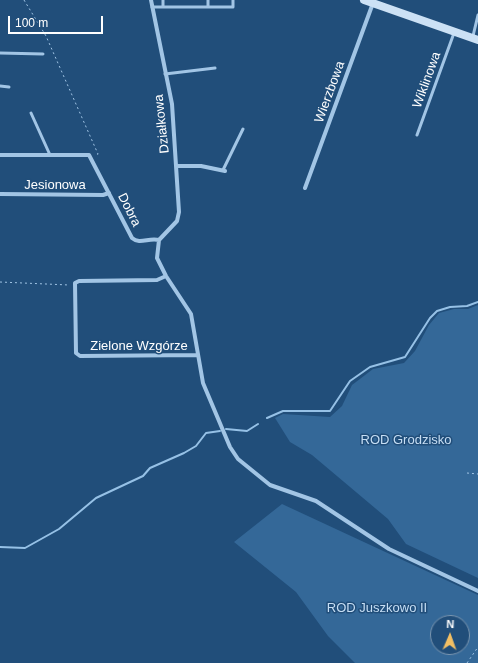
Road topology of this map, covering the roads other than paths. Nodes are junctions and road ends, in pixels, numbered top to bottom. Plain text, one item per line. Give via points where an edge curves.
1 (151, 0) edge
2 (163, 0) edge
3 (208, 0) edge
4 (233, 0) edge
5 (364, 0) edge
6 (373, 3) junction
7 (151, 7) junction
8 (164, 7) junction
9 (208, 7) junction
10 (478, 15) edge
11 (455, 31) junction
12 (475, 39) edge
13 (0, 53) edge
14 (43, 54) dead end
15 (215, 68) dead end
16 (165, 74) junction
17 (0, 86) edge
18 (9, 87) dead end
19 (31, 113) dead end
20 (243, 129) dead end
21 (417, 135) dead end
22 (50, 154) junction
23 (0, 155) edge
24 (176, 166) junction
25 (224, 171) joint
26 (305, 188) dead end
27 (109, 193) junction
28 (0, 194) edge
29 (159, 240) junction
30 (166, 276) junction
31 (198, 355) junction
32 (478, 591) edge

1 - 7 street, Działkowa
2 - 8 lane
3 - 9 lane
4 - 9 lane via 233,7
5 - 6 street
6 - 11 street
6 - 26 street, Wierzbowa
7 - 8 lane
7 - 16 street, Działkowa
8 - 9 lane
10 - 12 lane
11 - 12 street
11 - 21 lane, Wiklinowa
13 - 14 lane
15 - 16 lane
16 - 24 street, Działkowa via 172,104
17 - 18 lane
19 - 22 lane
20 - 25 lane
22 - 23 street
22 - 27 street, Dobra via 87,154 93,160
24 - 25 street via 201,166
24 - 29 street, Działkowa via 179,216
27 - 28 street, Jesionowa
27 - 29 street, Dobra via 132,238 139,241
29 - 30 street via 156,258
30 - 31 street via 191,314
30 - 31 street, Zielone Wzgórze via 158,280 79,281 75,285 76,351 78,355
31 - 32 street via 203,383 230,448 238,459 270,484 316,500 389,549

